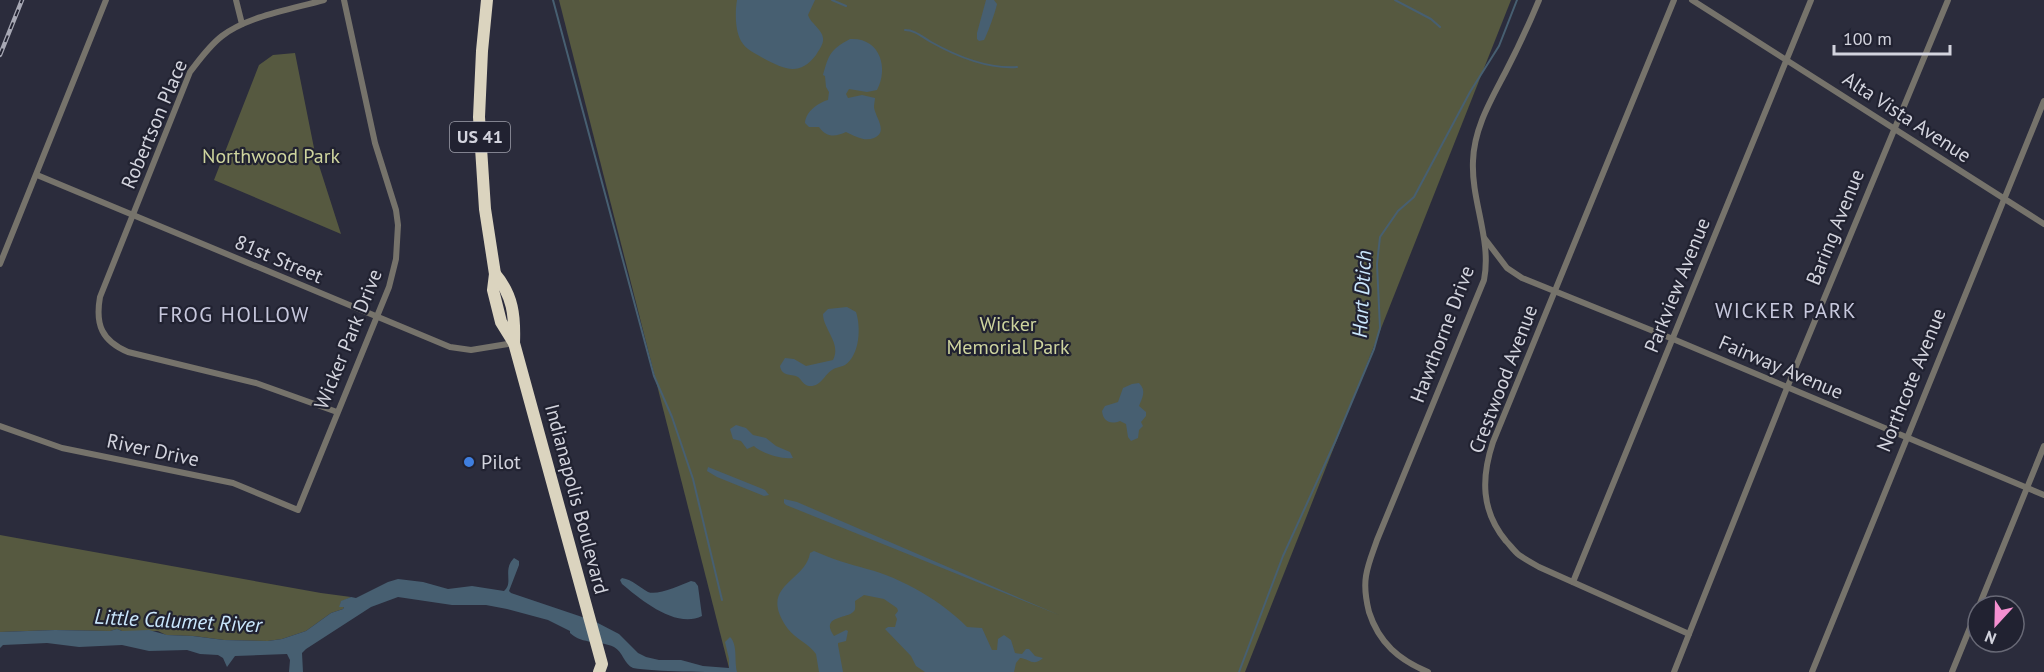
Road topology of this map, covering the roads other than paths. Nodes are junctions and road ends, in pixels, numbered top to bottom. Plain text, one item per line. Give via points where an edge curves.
1 (106, 0) edge
2 (236, 0) edge
3 (324, 0) edge
4 (344, 0) edge
5 (487, 0) edge
6 (1539, 0) edge
7 (1674, 0) edge
8 (1692, 0) edge
9 (1811, 0) edge
10 (1947, 0) edge
11 (242, 24) junction
12 (1787, 60) junction
13 (2044, 101) edge
14 (1894, 128) junction
15 (37, 175) junction
16 (2003, 198) junction
17 (133, 216) junction
18 (2044, 224) edge
19 (1485, 238) junction
20 (0, 264) edge
21 (1555, 292) junction
22 (376, 317) junction
23 (1673, 339) junction
24 (514, 343) junction
25 (1787, 388) junction
26 (337, 412) junction
27 (0, 426) edge
28 (1906, 437) junction
29 (2044, 446) edge
30 (2027, 488) junction
31 (2044, 495) edge
32 (298, 510) joint
33 (1573, 582) junction
34 (1983, 594) edge
35 (1689, 634) junction
36 (1966, 637) edge
37 (604, 670) edge
38 (1428, 672) edge
39 (1674, 672) edge
40 (1812, 672) edge
41 (1952, 672) edge

1 - 15 street
2 - 11 street
3 - 11 street, Robertson Place
4 - 22 street, Wicker Park Drive via 375,143 398,225 393,272
5 - 24 highway, Indianapolis Boulevard / US 41 via 479,117 484,199 495,274 506,286 515,319
6 - 19 street, Hawthorne Drive via 1481,121 1474,148 1472,164
7 - 21 street, Crestwood Avenue
8 - 12 street, Alta Vista Avenue
9 - 12 street, Parkview Avenue
10 - 14 street, Baring Avenue
11 - 17 street, Robertson Place via 221,36 190,72
12 - 14 street, Alta Vista Avenue
12 - 23 street, Parkview Avenue
13 - 16 street, Northcote Avenue
14 - 16 street, Alta Vista Avenue
14 - 25 street, Baring Avenue
15 - 17 street, 81st Street
15 - 20 street
16 - 18 street, Alta Vista Avenue
16 - 28 street, Northcote Avenue
17 - 22 street, 81st Street
17 - 26 street, Robertson Place via 100,297 99,322 111,342 128,352 256,382
19 - 21 street, Fairway Avenue via 1507,268
19 - 38 street, Hawthorne Drive via 1484,280 1366,575 1365,591 1376,632 1391,651
21 - 23 street, Fairway Avenue
21 - 33 street, Crestwood Avenue via 1493,442 1484,492 1487,510 1517,554
22 - 24 street, 81st Street via 461,350
22 - 26 street, Wicker Park Drive
23 - 25 street, Fairway Avenue
23 - 33 street, Parkview Avenue
24 - 37 highway, Indianapolis Boulevard / US 41
25 - 28 street, Fairway Avenue
25 - 35 street, Baring Avenue
26 - 32 street, Wicker Park Drive
27 - 32 street, River Drive via 62,447 233,483
28 - 30 street, Fairway Avenue
28 - 40 street, Northcote Avenue
29 - 30 street
30 - 31 street, Fairway Avenue
30 - 34 street
33 - 35 street, Crestwood Avenue
35 - 39 street
36 - 41 street

